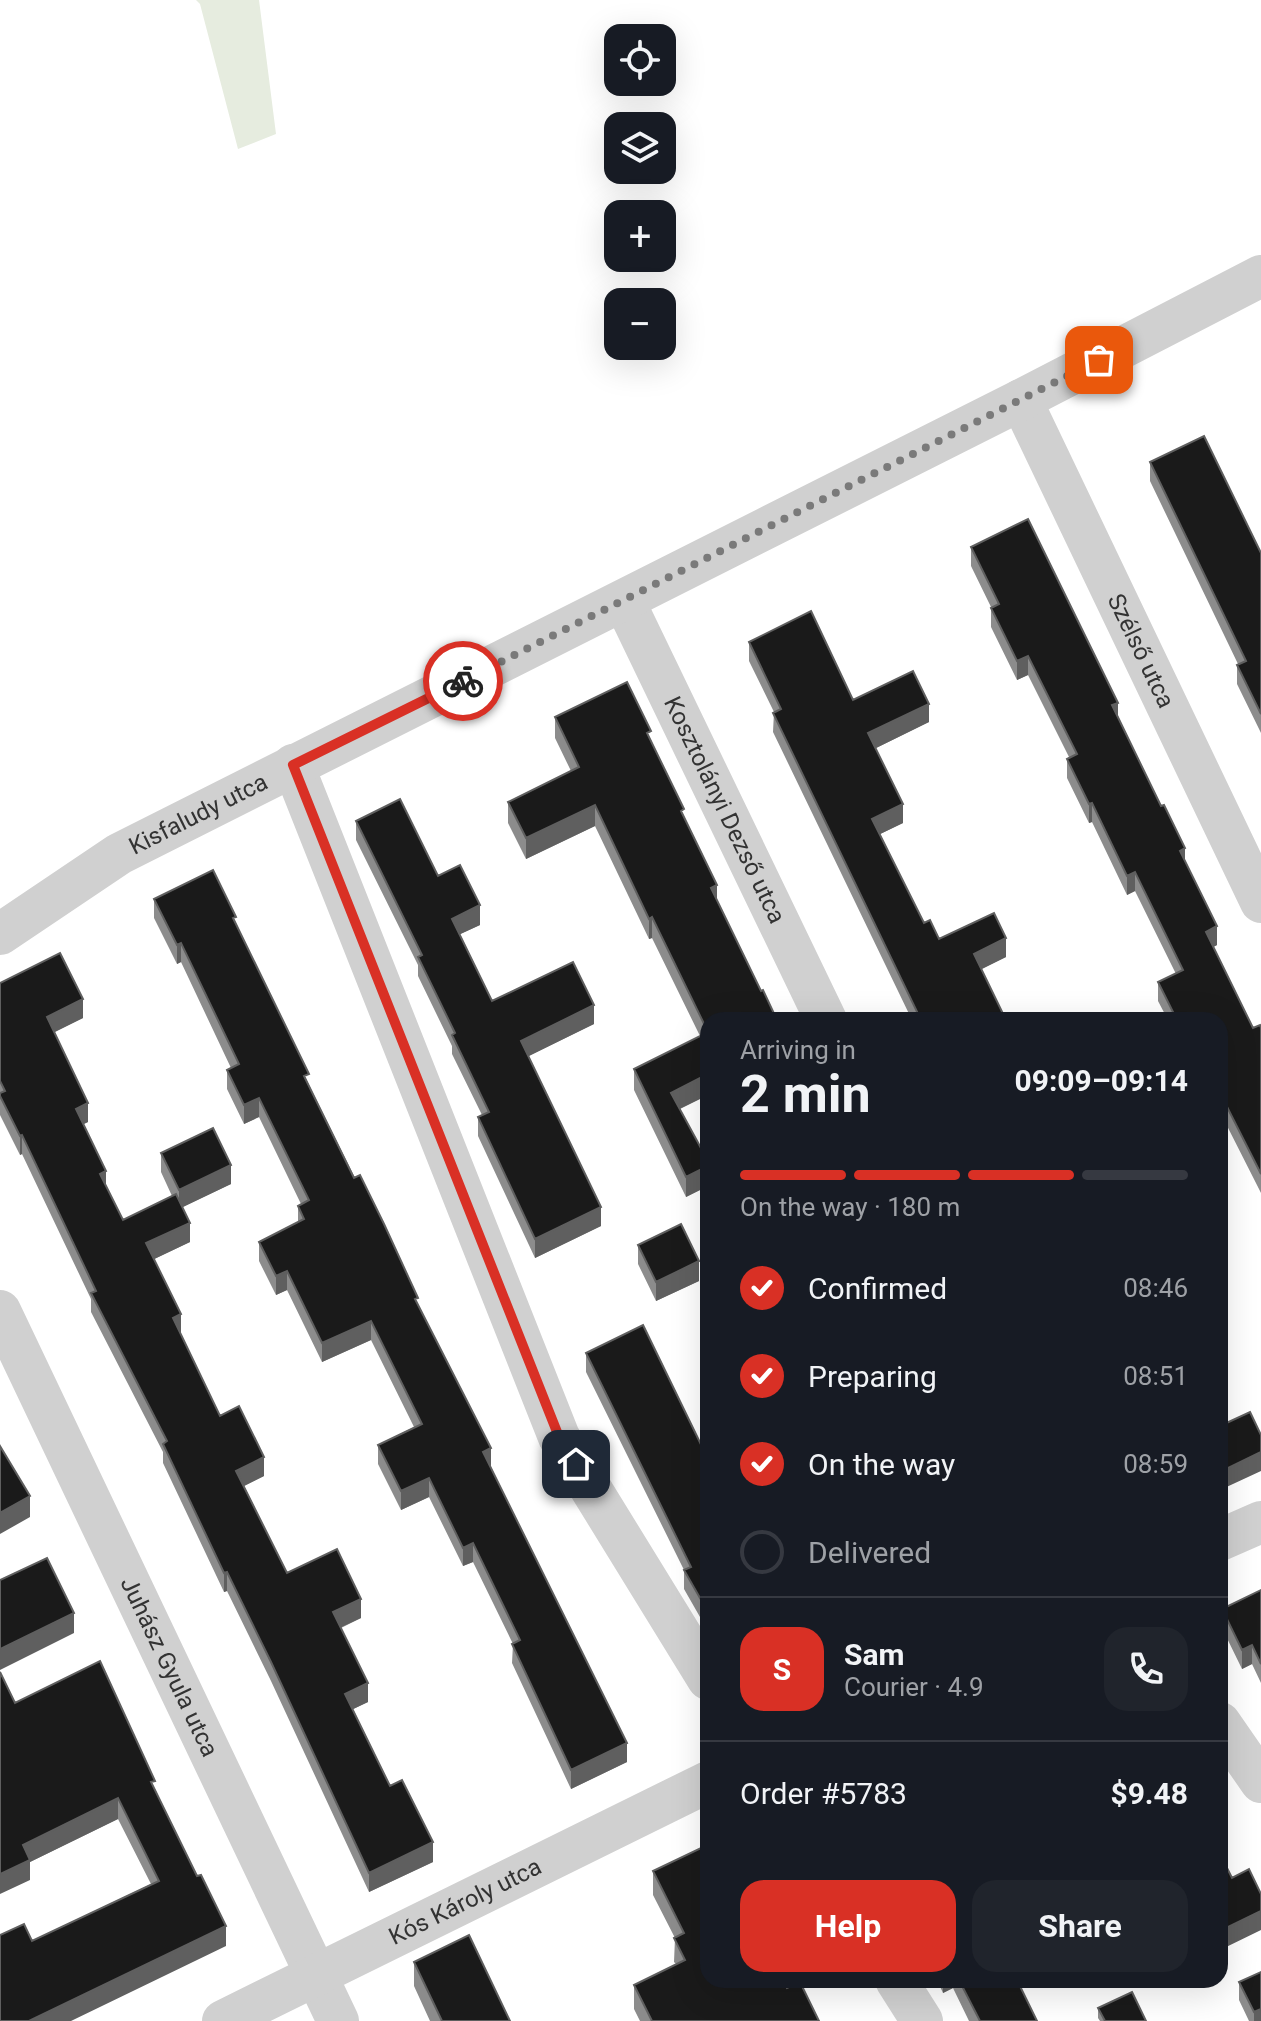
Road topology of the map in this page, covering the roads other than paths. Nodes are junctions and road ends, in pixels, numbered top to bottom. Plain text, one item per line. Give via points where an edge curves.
1 (1258, 284) edge
2 (1021, 400) junction
3 (624, 601) junction
4 (293, 765) junction
5 (1261, 902) edge
6 (0, 934) edge
7 (822, 1012) edge
8 (0, 1311) edge
9 (1261, 1522) edge
10 (1228, 1536) edge
11 (700, 1666) edge
12 (1228, 1735) edge
13 (1261, 1782) edge
14 (700, 1786) edge
15 (316, 1975) junction
16 (901, 1988) edge
17 (223, 2021) edge
18 (338, 2021) edge
19 (922, 2021) edge

1 - 2 street, Kisfaludy utca
2 - 3 street, Kisfaludy utca
2 - 5 street, Szélső utca
3 - 4 street, Kisfaludy utca
3 - 7 street, Kosztolányi Dezső utca
4 - 6 street, Kisfaludy utca via 119,854
4 - 11 street via 559,1437
8 - 15 street, Juhász Gyula utca
9 - 10 street
12 - 13 street
14 - 15 street, Kós Károly utca
15 - 17 street, Kós Károly utca
15 - 18 street, Juhász Gyula utca
16 - 19 street

